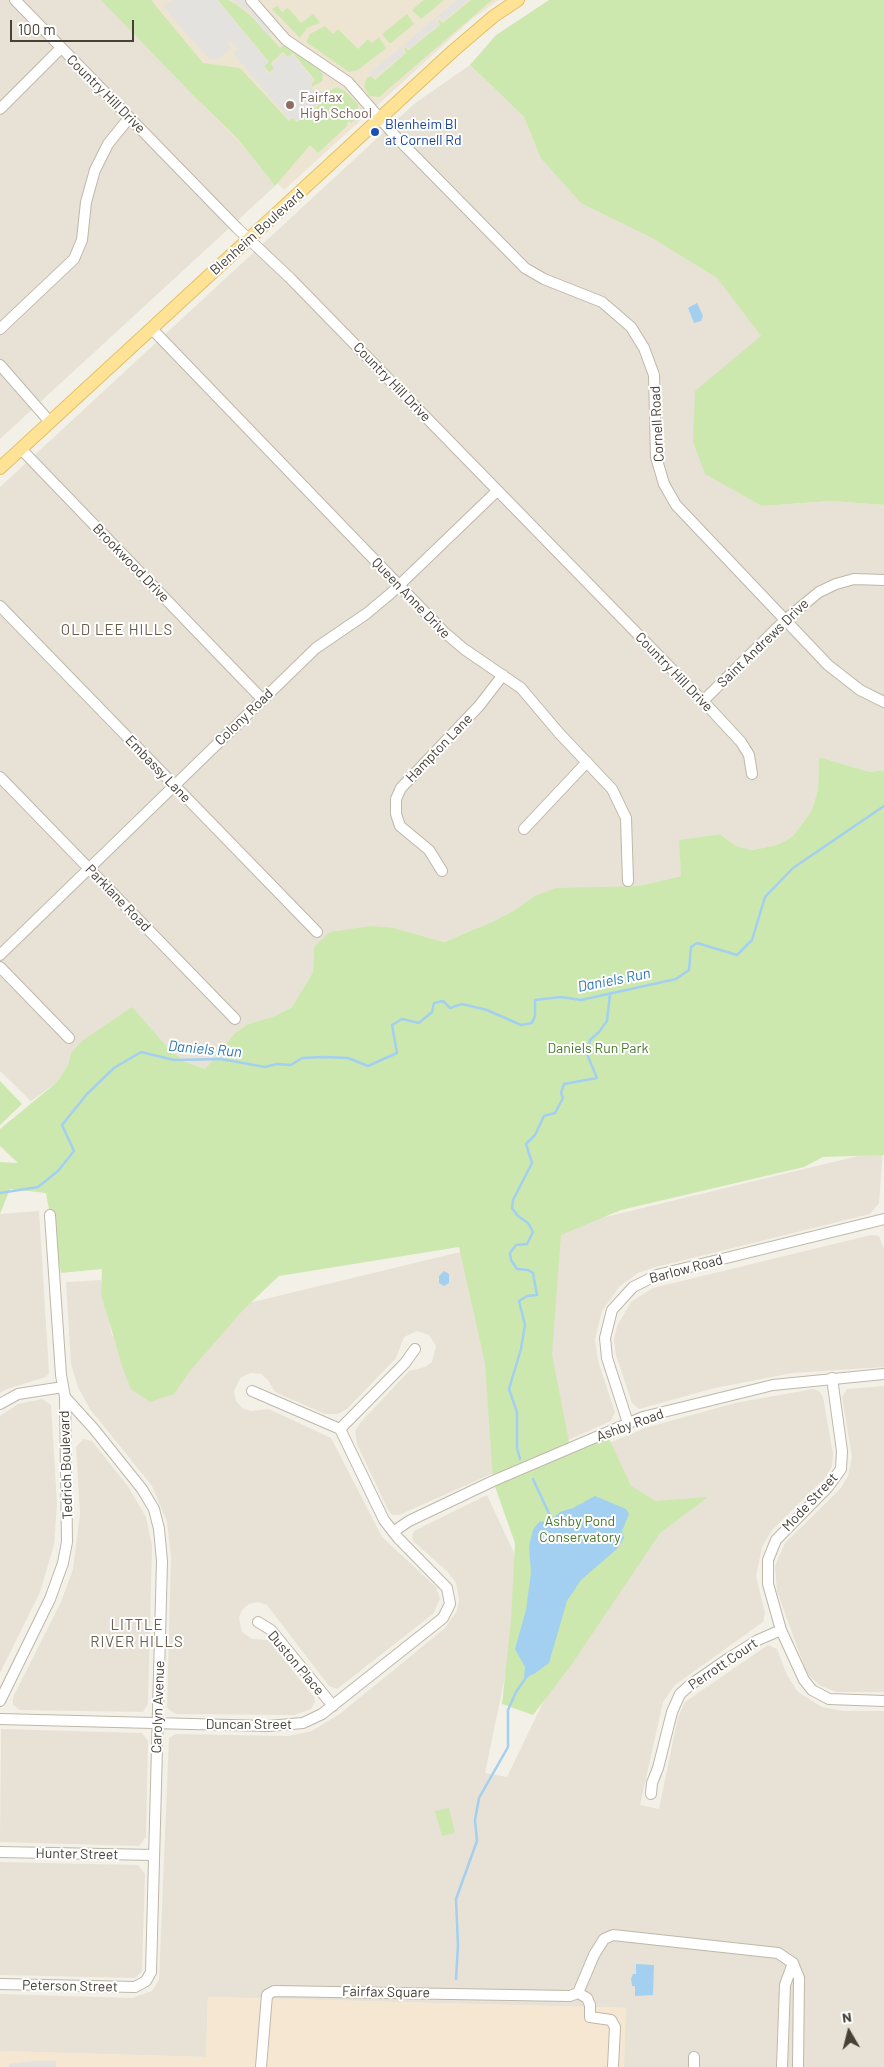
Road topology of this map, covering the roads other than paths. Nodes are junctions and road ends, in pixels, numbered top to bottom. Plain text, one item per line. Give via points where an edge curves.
1 (15, 0) edge
2 (251, 0) edge
3 (518, 0) edge
4 (62, 48) junction
5 (0, 109) edge
6 (129, 118) junction
7 (381, 119) junction
8 (250, 239) junction
9 (152, 329) junction
10 (0, 330) edge
11 (0, 365) edge
12 (50, 422) junction
13 (21, 449) junction
14 (0, 468) edge
15 (496, 490) junction
16 (884, 580) edge
17 (399, 585) junction
18 (0, 606) edge
19 (785, 620) junction
20 (503, 674) junction
21 (262, 699) junction
22 (703, 702) junction
23 (884, 702) edge
24 (587, 762) junction
25 (752, 774) dead end
26 (0, 777) edge
27 (174, 785) junction
28 (524, 829) dead end
29 (89, 868) junction
30 (442, 872) dead end
31 (628, 881) dead end
32 (317, 932) dead end
33 (0, 955) edge
34 (0, 967) edge
35 (235, 1019) dead end
36 (68, 1038) dead end
37 (50, 1215) dead end
38 (884, 1219) edge
39 (415, 1349) dead end
40 (884, 1374) edge
41 (832, 1378) junction
42 (252, 1391) dead end
43 (64, 1392) junction
44 (0, 1404) edge
45 (628, 1423) junction
46 (340, 1430) junction
47 (393, 1532) junction
48 (258, 1622) dead end
49 (781, 1630) junction
50 (0, 1701) edge
51 (884, 1701) edge
52 (332, 1706) junction
53 (0, 1720) edge
54 (157, 1723) junction
55 (651, 1794) dead end
56 (0, 1852) edge
57 (154, 1856) junction
58 (793, 1964) junction
59 (0, 1984) edge
60 (140, 1986) joint
61 (578, 1993) junction
62 (261, 2067) edge
63 (614, 2067) edge
64 (782, 2067) edge
65 (798, 2067) edge

1 - 4 street, Country Hill Drive
2 - 7 street, Cornell Road via 286,40 348,82
3 - 7 main road, Blenheim Boulevard via 452,51
4 - 5 street
4 - 6 street, Country Hill Drive
6 - 8 street, Country Hill Drive
6 - 10 street via 108,144 95,170 86,202 82,240 74,259
7 - 8 main road, Blenheim Boulevard
7 - 19 street, Cornell Road via 525,268 544,280 602,302 631,326 654,375 656,457 668,492 686,517
8 - 9 main road, Blenheim Boulevard
8 - 15 street, Country Hill Drive
9 - 12 main road, Blenheim Boulevard
9 - 17 street, Queen Anne Drive
11 - 12 street
12 - 13 main road, Blenheim Boulevard
13 - 14 main road, Blenheim Boulevard
13 - 21 street, Brookwood Drive
15 - 17 street, Colony Road
15 - 22 street, Country Hill Drive
16 - 19 street, Saint Andrews Drive via 854,579 836,584 806,601
17 - 20 street, Queen Anne Drive via 453,641
17 - 21 street, Colony Road via 366,614 316,648
18 - 27 street, Embassy Lane
19 - 22 street, Saint Andrews Drive
19 - 23 street, Cornell Road via 845,680
20 - 24 street, Queen Anne Drive via 527,694
20 - 30 street, Hampton Lane via 480,706 401,788 396,799 400,826 434,856
21 - 27 street, Colony Road
22 - 25 street, Country Hill Drive via 741,742 749,755
24 - 28 street
24 - 31 street, Queen Anne Drive via 612,789 623,808 627,826
26 - 29 street, Parklane Road
27 - 29 street, Colony Road
27 - 32 street, Embassy Lane
29 - 33 street, Colony Road
29 - 35 street, Parklane Road
34 - 36 street
37 - 43 street, Tedrich Boulevard
38 - 45 street, Barlow Road via 657,1275 632,1287 612,1310 605,1338 607,1358
39 - 46 street
40 - 41 street, Ashby Road
41 - 45 street, Ashby Road via 741,1391
41 - 49 street, Mode Street via 842,1451 841,1468 828,1487 784,1529 773,1546 768,1560 768,1584
42 - 46 street
43 - 44 street via 18,1394
43 - 50 street, Tedrich Boulevard via 68,1522 63,1563 50,1600
43 - 54 street, Carolyn Avenue via 133,1476 158,1520 162,1561
45 - 47 street, Ashby Road via 408,1521
46 - 47 street via 374,1501
47 - 52 street, Duncan Street via 443,1582 449,1595 448,1611
48 - 52 street, Duston Place via 270,1630
49 - 51 street, Mode Street via 804,1680 819,1695 840,1700
49 - 55 street, Perrott Court via 729,1658 680,1694 672,1712
52 - 54 street, Duncan Street via 315,1718 288,1725
53 - 54 street, Duncan Street
54 - 57 street, Carolyn Avenue
56 - 57 street, Hunter Street
57 - 60 street, Carolyn Avenue via 151,1972
58 - 61 street via 778,1953 613,1935 604,1940 594,1955
58 - 64 street via 785,1985
58 - 65 street via 799,1978
59 - 60 street, Peterson Street
61 - 62 street, Fairfax Square via 570,1996 274,1990 267,1995
61 - 63 street via 590,2005 590,2017 611,2020 615,2027

